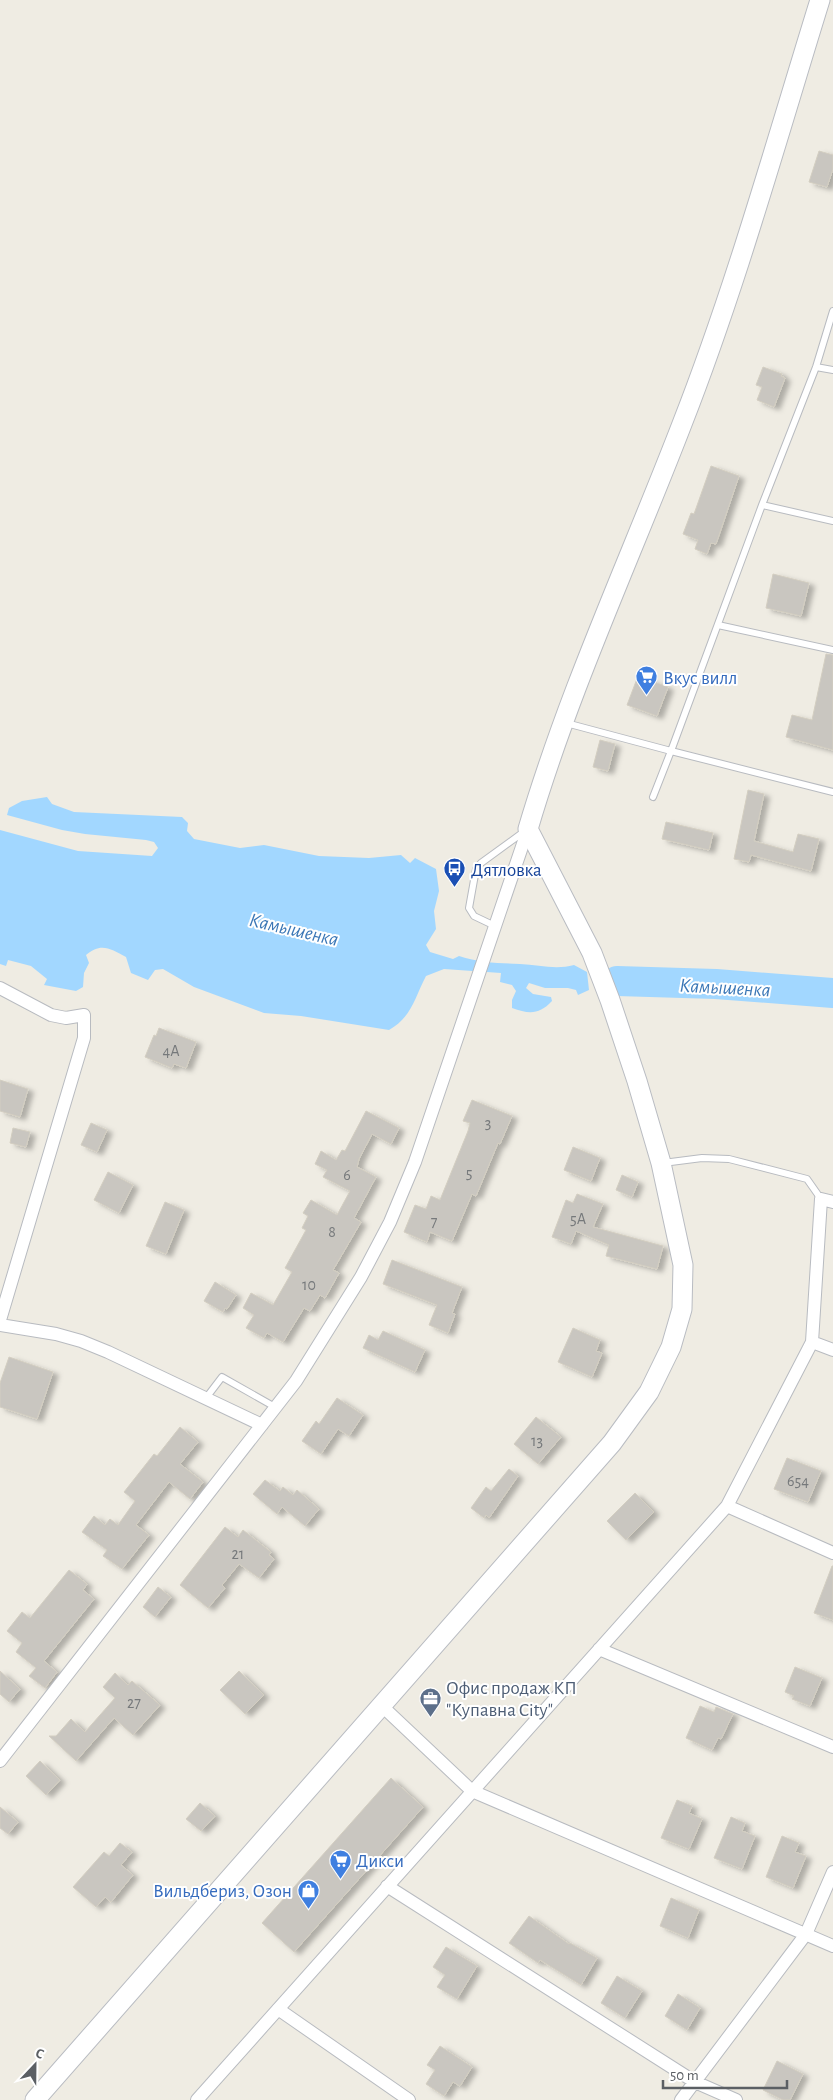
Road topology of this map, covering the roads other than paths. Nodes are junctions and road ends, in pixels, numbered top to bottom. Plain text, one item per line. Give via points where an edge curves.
1 (820, 0) edge
2 (833, 311) edge
3 (816, 367) junction
4 (833, 370) edge
5 (762, 505) junction
6 (833, 521) edge
7 (718, 625) junction
8 (833, 650) edge
9 (562, 722) junction
10 (670, 751) junction
11 (833, 792) edge
12 (654, 797) dead end
13 (528, 829) junction
14 (495, 926) junction
15 (0, 988) edge
16 (661, 1163) junction
17 (827, 1200) edge
18 (0, 1320) edge
19 (0, 1325) edge
20 (812, 1342) junction
21 (833, 1350) edge
22 (206, 1398) junction
23 (275, 1407) junction
24 (262, 1425) junction
25 (727, 1506) junction
26 (833, 1553) edge
27 (599, 1649) junction
28 (382, 1706) junction
29 (833, 1747) edge
30 (0, 1761) edge
31 (472, 1791) junction
32 (833, 1872) edge
33 (387, 1886) junction
34 (806, 1934) junction
35 (833, 1946) edge
36 (278, 2009) junction
37 (695, 2082) junction
38 (35, 2100) edge
39 (197, 2100) edge
40 (409, 2100) edge
41 (681, 2100) edge
42 (736, 2100) edge

1 - 9 street via 705,362
2 - 3 lane
3 - 4 lane
3 - 5 lane
5 - 6 lane
5 - 7 lane
7 - 8 lane
7 - 10 lane
9 - 10 lane
9 - 13 street
10 - 11 lane
10 - 12 lane
13 - 14 street
13 - 14 lane via 476,870 470,908 474,916
13 - 16 street via 592,953 637,1080
14 - 23 street via 415,1162 386,1229 316,1350
15 - 18 street via 51,1015 66,1018 84,1015 84,1038
16 - 17 lane via 702,1158 729,1159 807,1179
16 - 28 street via 678,1232 684,1288 678,1327 662,1369 612,1443
17 - 20 street
19 - 22 street via 81,1341
20 - 21 street
20 - 25 street
22 - 23 lane via 222,1377
22 - 24 street
23 - 24 street
24 - 30 street
25 - 26 street
25 - 27 street
27 - 29 street
27 - 31 street
28 - 31 street
28 - 38 street
31 - 33 street
31 - 34 street
32 - 34 street
33 - 36 street
33 - 37 street
34 - 35 street
34 - 37 street
36 - 39 street
36 - 40 street
37 - 41 street
37 - 42 street

